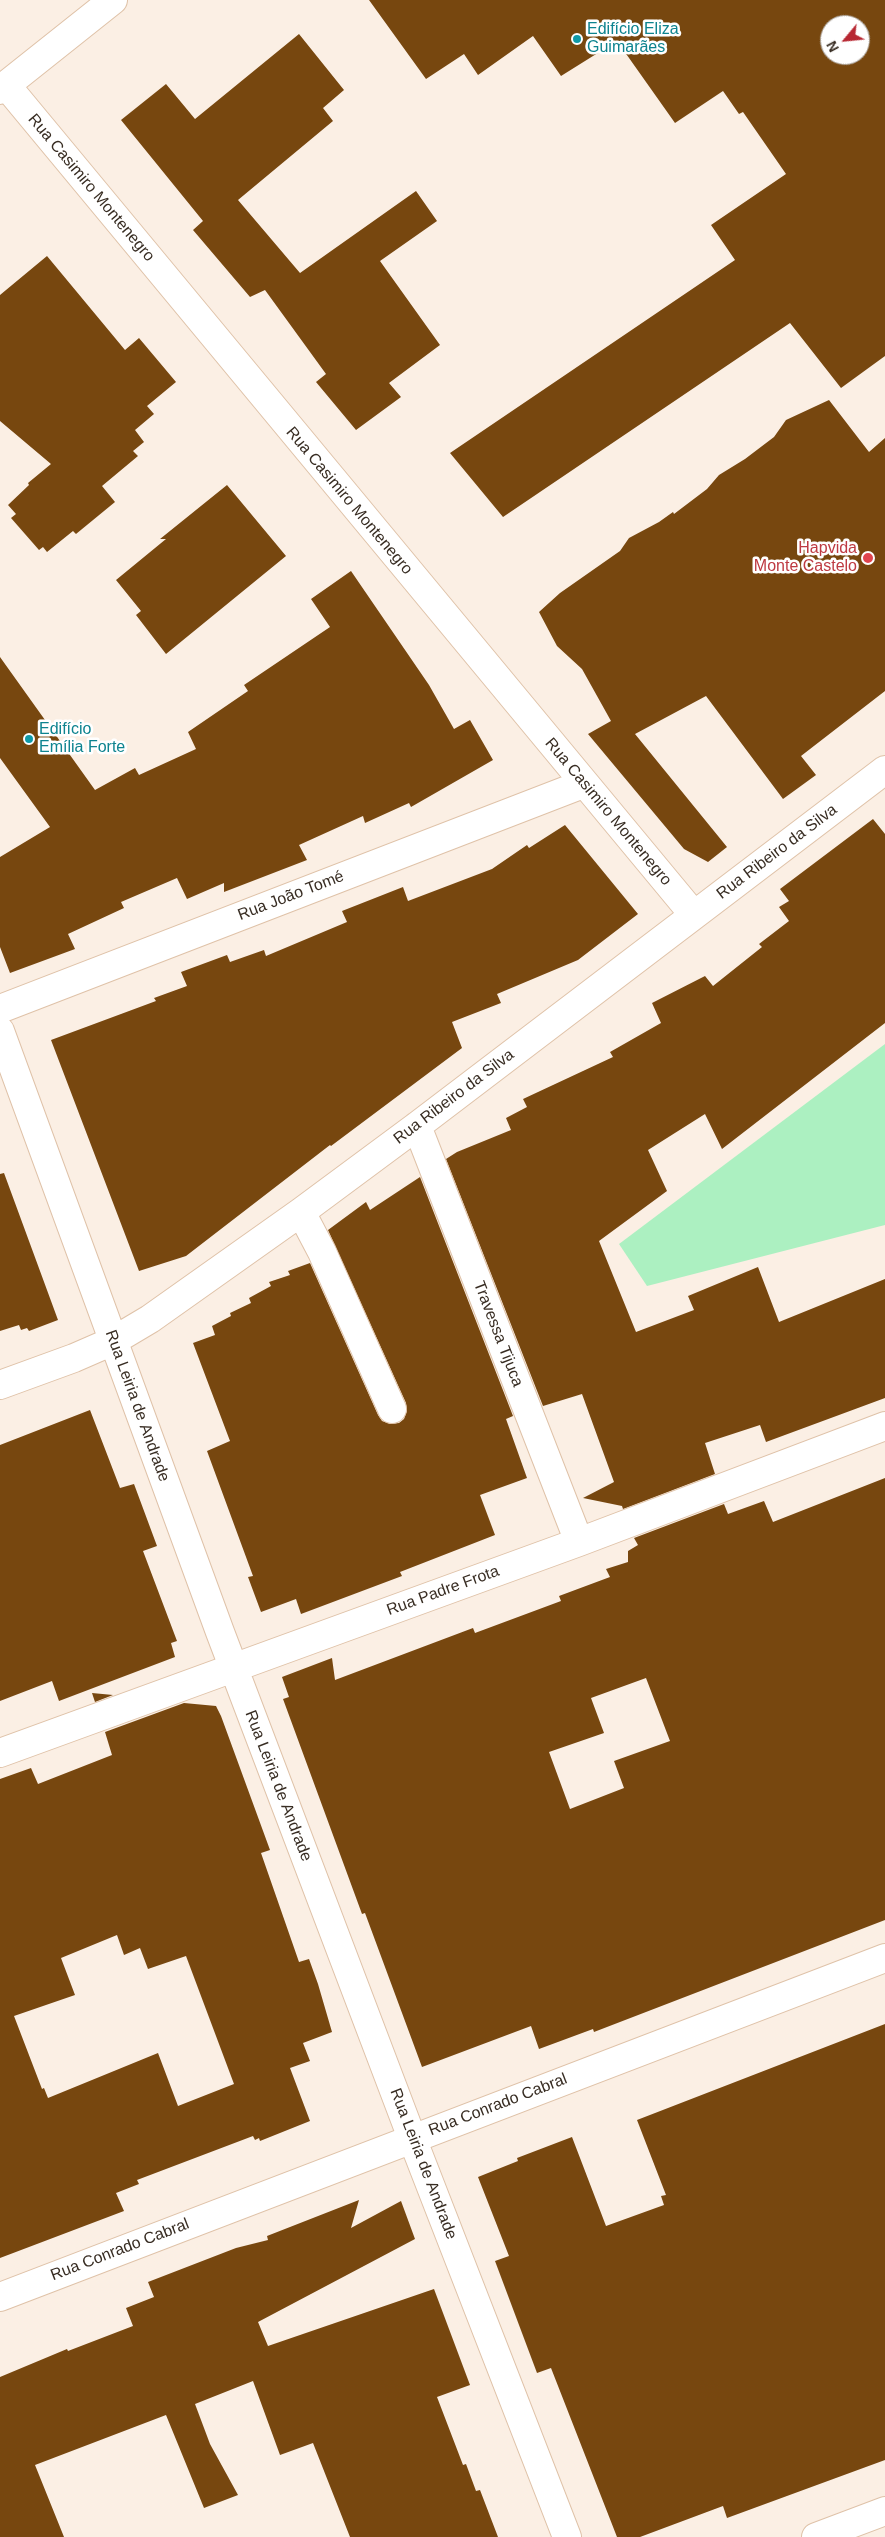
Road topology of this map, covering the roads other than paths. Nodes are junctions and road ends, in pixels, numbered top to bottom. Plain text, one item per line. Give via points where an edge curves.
1 (113, 0) edge
2 (3, 87) edge
3 (885, 770) edge
4 (583, 784) junction
5 (694, 915) junction
6 (0, 1009) edge
7 (0, 1031) edge
8 (416, 1126) junction
9 (301, 1212) junction
10 (113, 1341) junction
11 (0, 1385) edge
12 (392, 1409) dead end
13 (885, 1426) edge
14 (579, 1542) junction
15 (234, 1667) junction
16 (0, 1753) edge
17 (885, 1958) edge
18 (412, 2138) junction
19 (0, 2297) edge
20 (885, 2511) edge
21 (567, 2537) edge
22 (816, 2537) edge

1 - 2 street
2 - 4 street, Rua Casimiro Montenegro
3 - 5 street, Rua Ribeiro da Silva
4 - 5 street, Rua Casimiro Montenegro
4 - 6 street, Rua João Tomé
5 - 8 street, Rua Ribeiro da Silva
7 - 10 street, Rua Leiria de Andrade
8 - 9 street, Rua Ribeiro da Silva
8 - 14 street, Travessa Tijuca
9 - 10 street, Rua Ribeiro da Silva via 150,1319
9 - 12 street
10 - 11 street, Rua Ribeiro da Silva
10 - 15 street, Rua Leiria de Andrade
13 - 14 street, Rua Padre Frota
14 - 15 street, Rua Padre Frota
15 - 16 street, Rua Padre Frota
15 - 18 street, Rua Leiria de Andrade
17 - 18 street, Rua Conrado Cabral
18 - 19 street, Rua Conrado Cabral
18 - 21 street, Rua Leiria de Andrade
20 - 22 street

